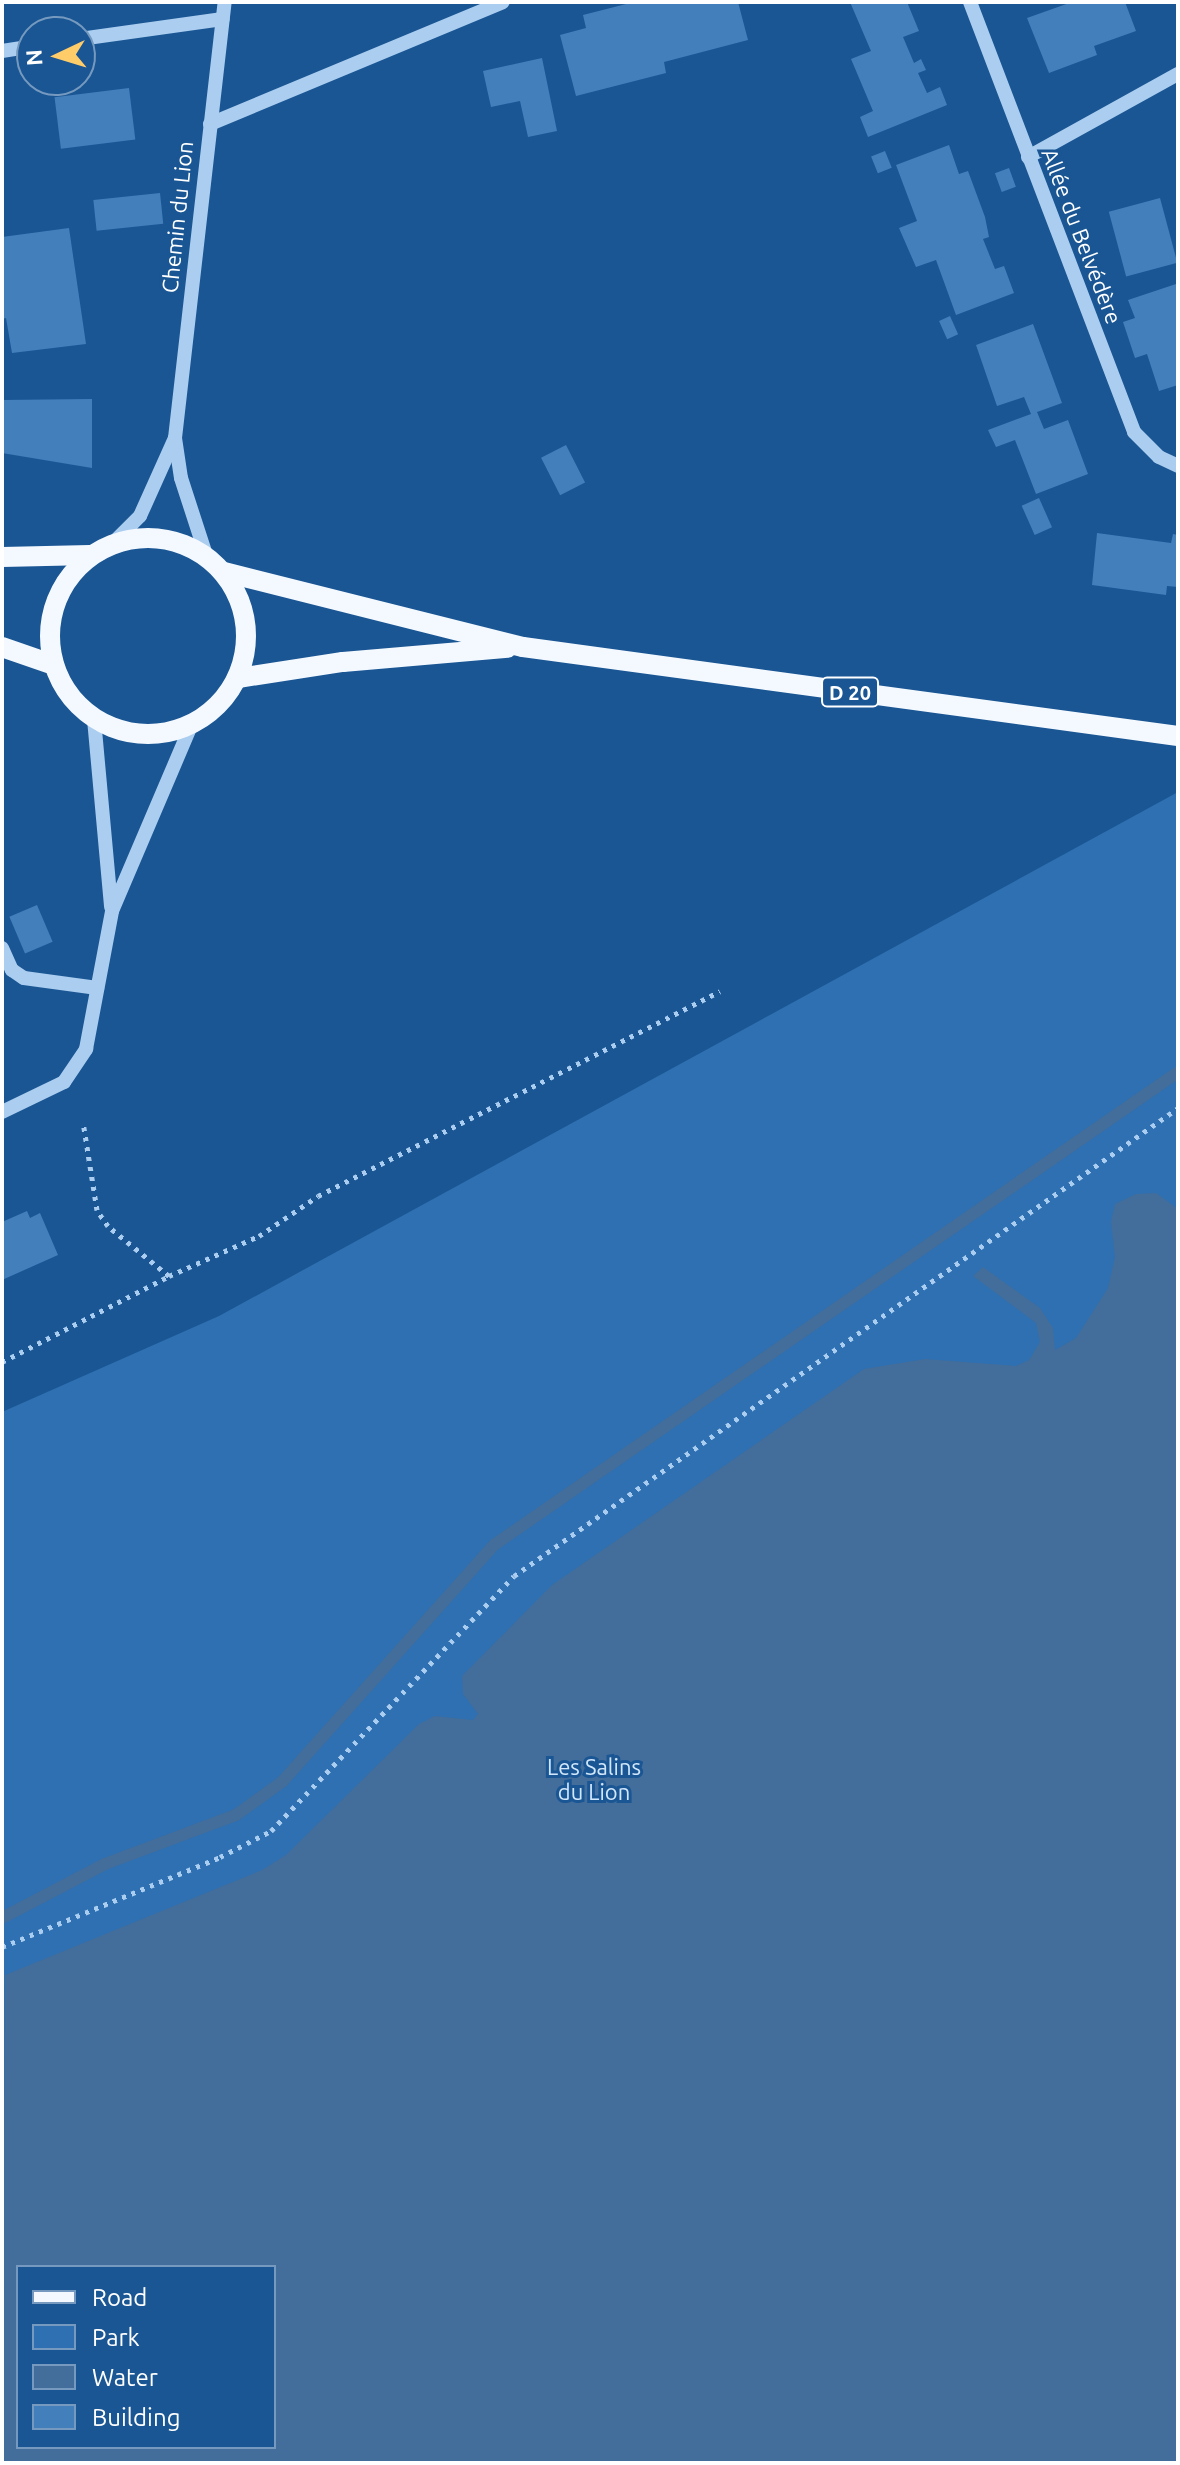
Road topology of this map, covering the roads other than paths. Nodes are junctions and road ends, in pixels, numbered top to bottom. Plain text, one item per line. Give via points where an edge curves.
1 (225, 2) edge
2 (503, 2) edge
3 (970, 2) edge
4 (223, 19) junction
5 (96, 37) edge
6 (1178, 74) edge
7 (210, 124) junction
8 (1028, 157) junction
9 (175, 438) junction
10 (1178, 466) edge
11 (113, 543) junction
12 (90, 555) junction
13 (206, 555) junction
14 (2, 557) edge
15 (224, 572) junction
16 (2, 647) edge
17 (523, 647) junction
18 (54, 665) junction
19 (238, 678) junction
20 (94, 719) junction
21 (191, 726) junction
22 (1178, 736) edge
23 (112, 911) junction
24 (2, 948) edge
25 (97, 988) junction
26 (2, 1112) edge

1 - 4 street, Chemin du Lion
2 - 7 street
3 - 8 street, Allée du Belvédère
4 - 5 street
4 - 7 street, Chemin du Lion
6 - 8 street
7 - 9 street, Chemin du Lion
8 - 10 street, Allée du Belvédère via 1134,432 1159,457
9 - 11 street, Chemin du Lion via 140,516
9 - 13 street, Chemin du Lion via 181,478
11 - 12 main road
11 - 13 main road via 162,537
12 - 14 main road
12 - 18 main road via 54,604
13 - 15 main road
15 - 17 main road, D 20
15 - 19 main road via 247,623
16 - 18 main road
17 - 19 main road, D 20 via 343,662
17 - 22 main road, D 20
18 - 20 main road via 69,695
19 - 21 main road via 218,706
20 - 21 main road via 125,732 147,734
20 - 23 street
21 - 23 street
23 - 25 street
24 - 25 street via 12,970 24,978
25 - 26 street via 86,1049 76,1066 47,1093

